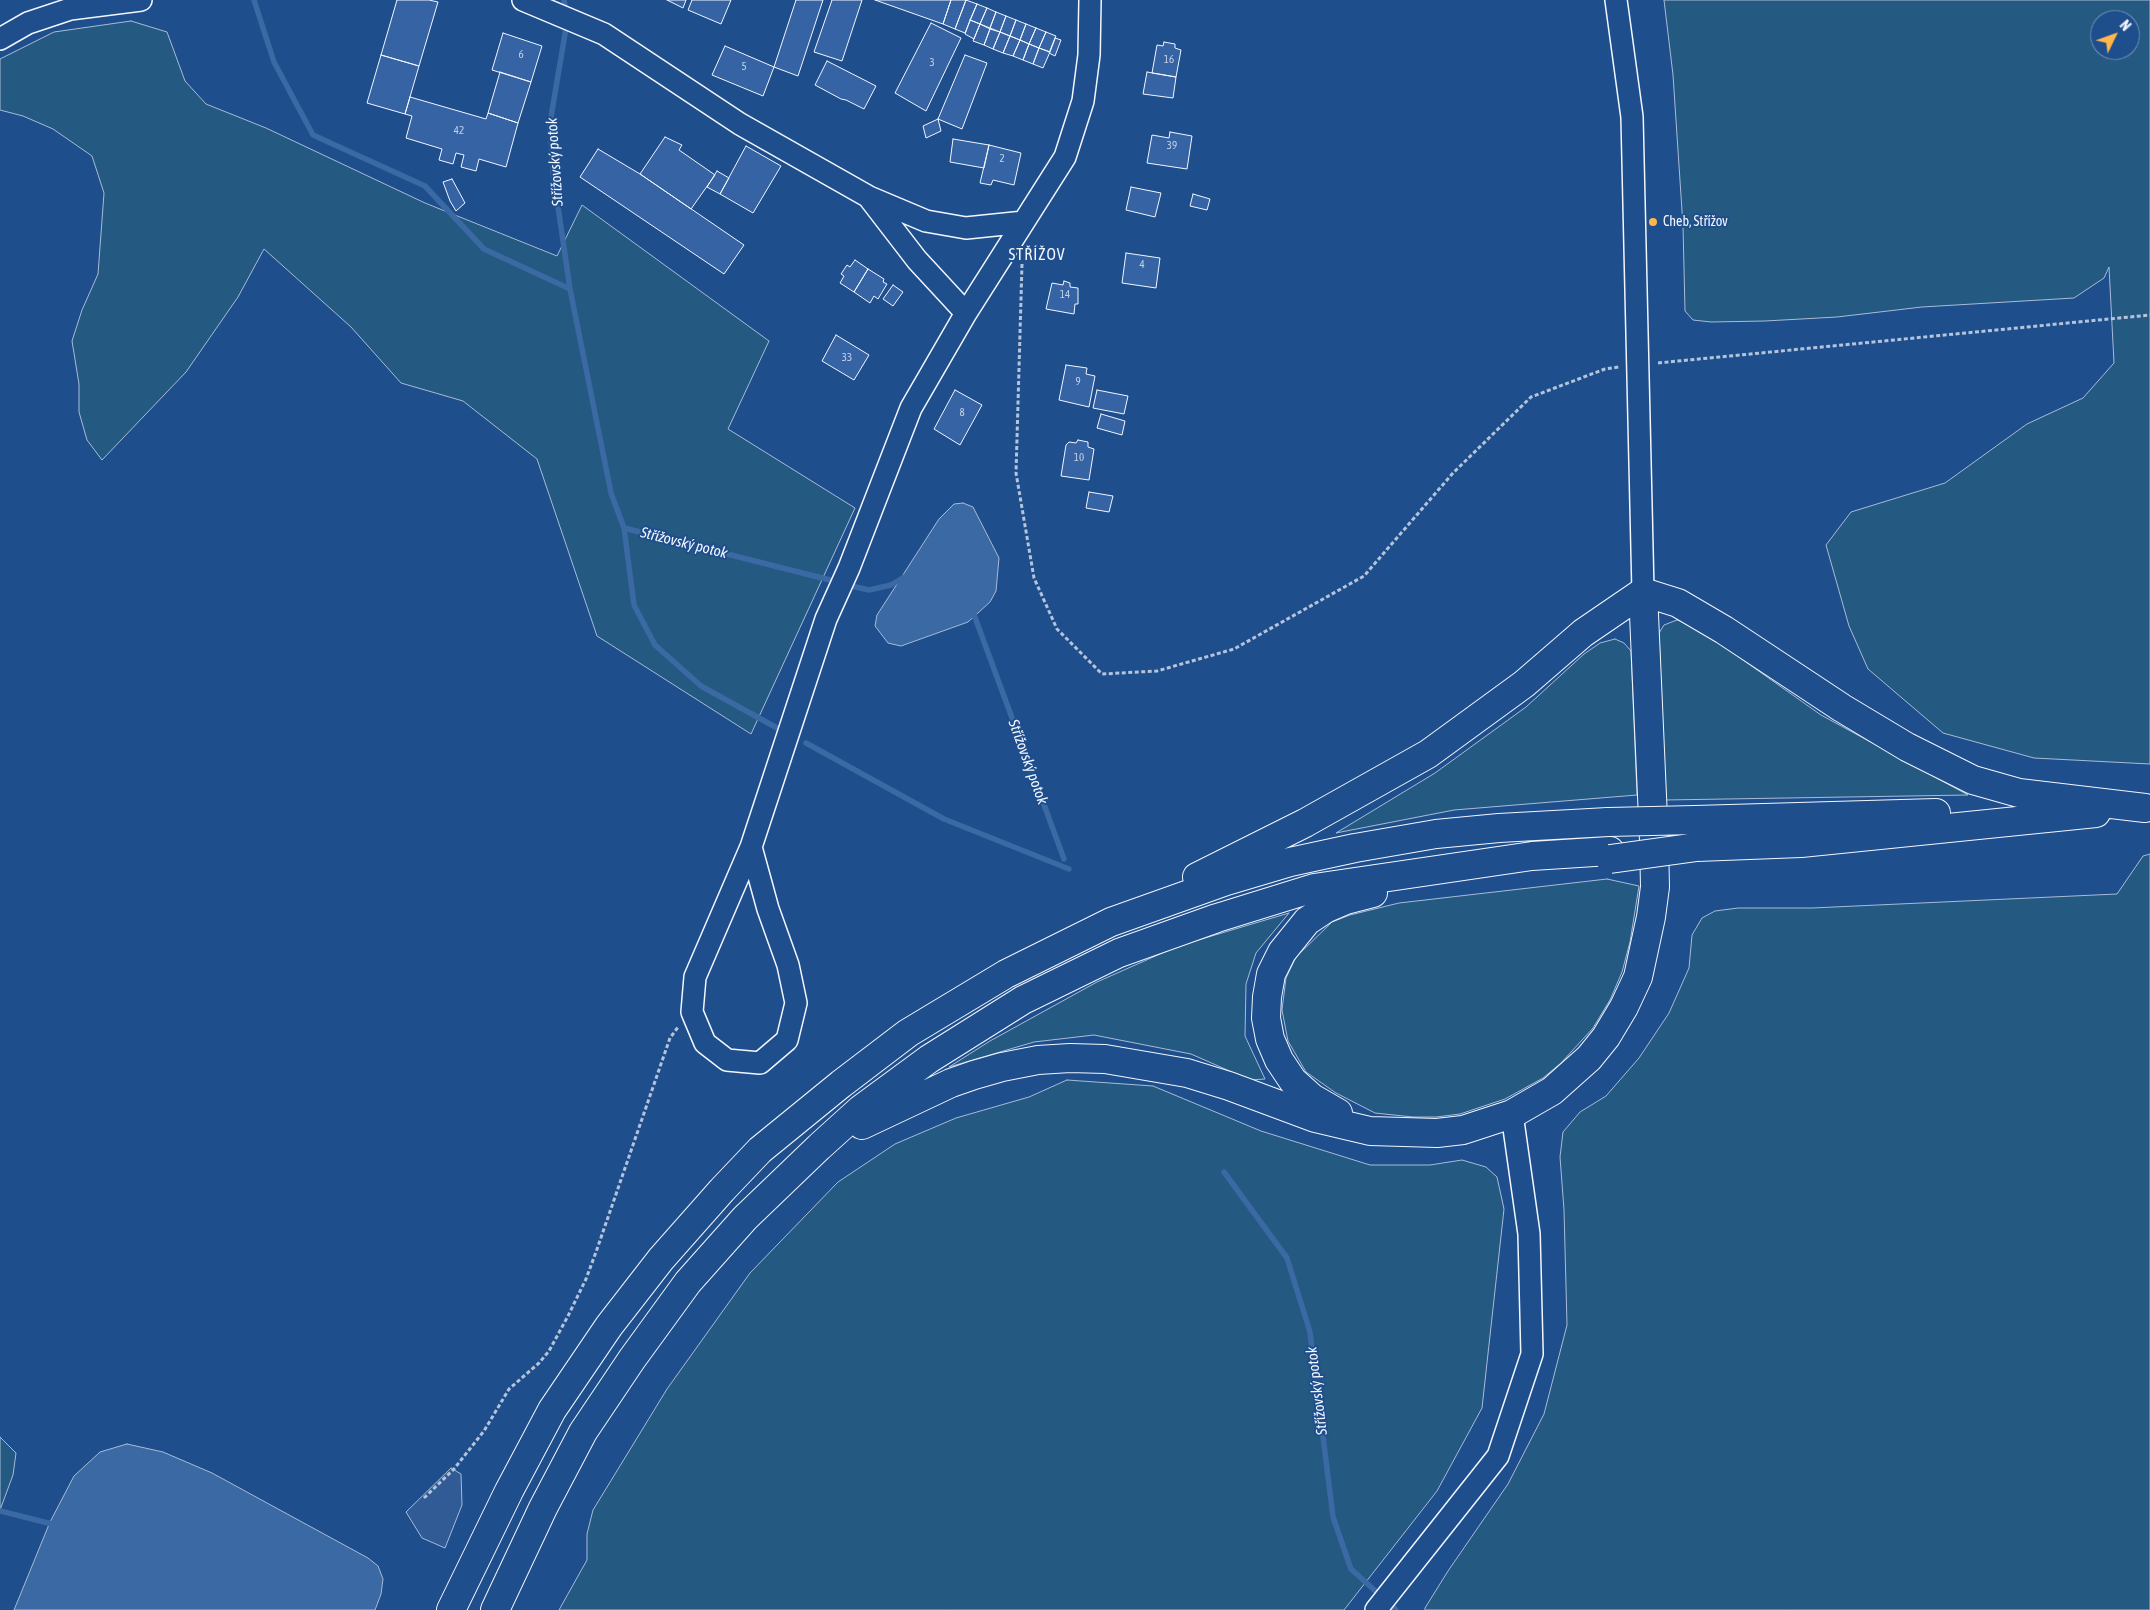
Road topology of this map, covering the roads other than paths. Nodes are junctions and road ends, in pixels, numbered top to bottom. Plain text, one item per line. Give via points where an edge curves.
1 (140, 0) edge
2 (523, 0) edge
3 (1090, 0) edge
4 (1616, 0) edge
5 (0, 39) edge
6 (869, 197) junction
7 (1024, 222) junction
8 (966, 313) junction
9 (1643, 592) junction
10 (2145, 808) junction
11 (751, 847) junction
12 (1610, 855) junction
13 (1111, 922) junction
14 (1512, 1114) junction
15 (1412, 1133) junction
16 (819, 1147) junction
17 (452, 1608) edge
18 (495, 1610) edge
19 (1376, 1610) edge

1 - 5 street via 70,9 28,23
2 - 6 street via 604,34 740,124
3 - 7 street via 1089,55 1083,101 1065,157
4 - 9 street via 1632,117
6 - 7 street via 926,221 966,228
6 - 8 street via 917,260
7 - 8 street
8 - 11 street via 911,408 826,619
9 - 10 highway via 1678,603 1907,747 1973,780 2019,793
9 - 13 highway via 1583,633 1524,684 1428,754 1305,824
9 - 14 highway via 1654,878 1646,946 1638,977 1606,1037 1572,1075 1552,1091
10 - 12 highway, bridge via 1801,843 1697,847
10 - 13 highway, bridge via 1608,822 1445,833 1290,862
11 - 11 street via 695,977 692,1012 705,1043 727,1060 760,1063 787,1040 796,1003 788,966
12 - 15 highway via 1346,900 1307,921 1290,940 1271,974 1267,997 1270,1039 1279,1060 1293,1082 1312,1098 1342,1115
12 - 16 highway via 1532,856 1314,888 1119,953 1023,1000 929,1059 861,1109
13 - 17 highway via 1006,974 908,1033 775,1138 735,1176 661,1258 552,1410
14 - 15 highway via 1463,1130
14 - 19 street via 1529,1234 1532,1354 1498,1456
15 - 16 highway via 1370,1131 1333,1122 1186,1074 1105,1059 1070,1058 1002,1067 951,1083
16 - 18 highway via 745,1218 688,1282 632,1359 583,1432

